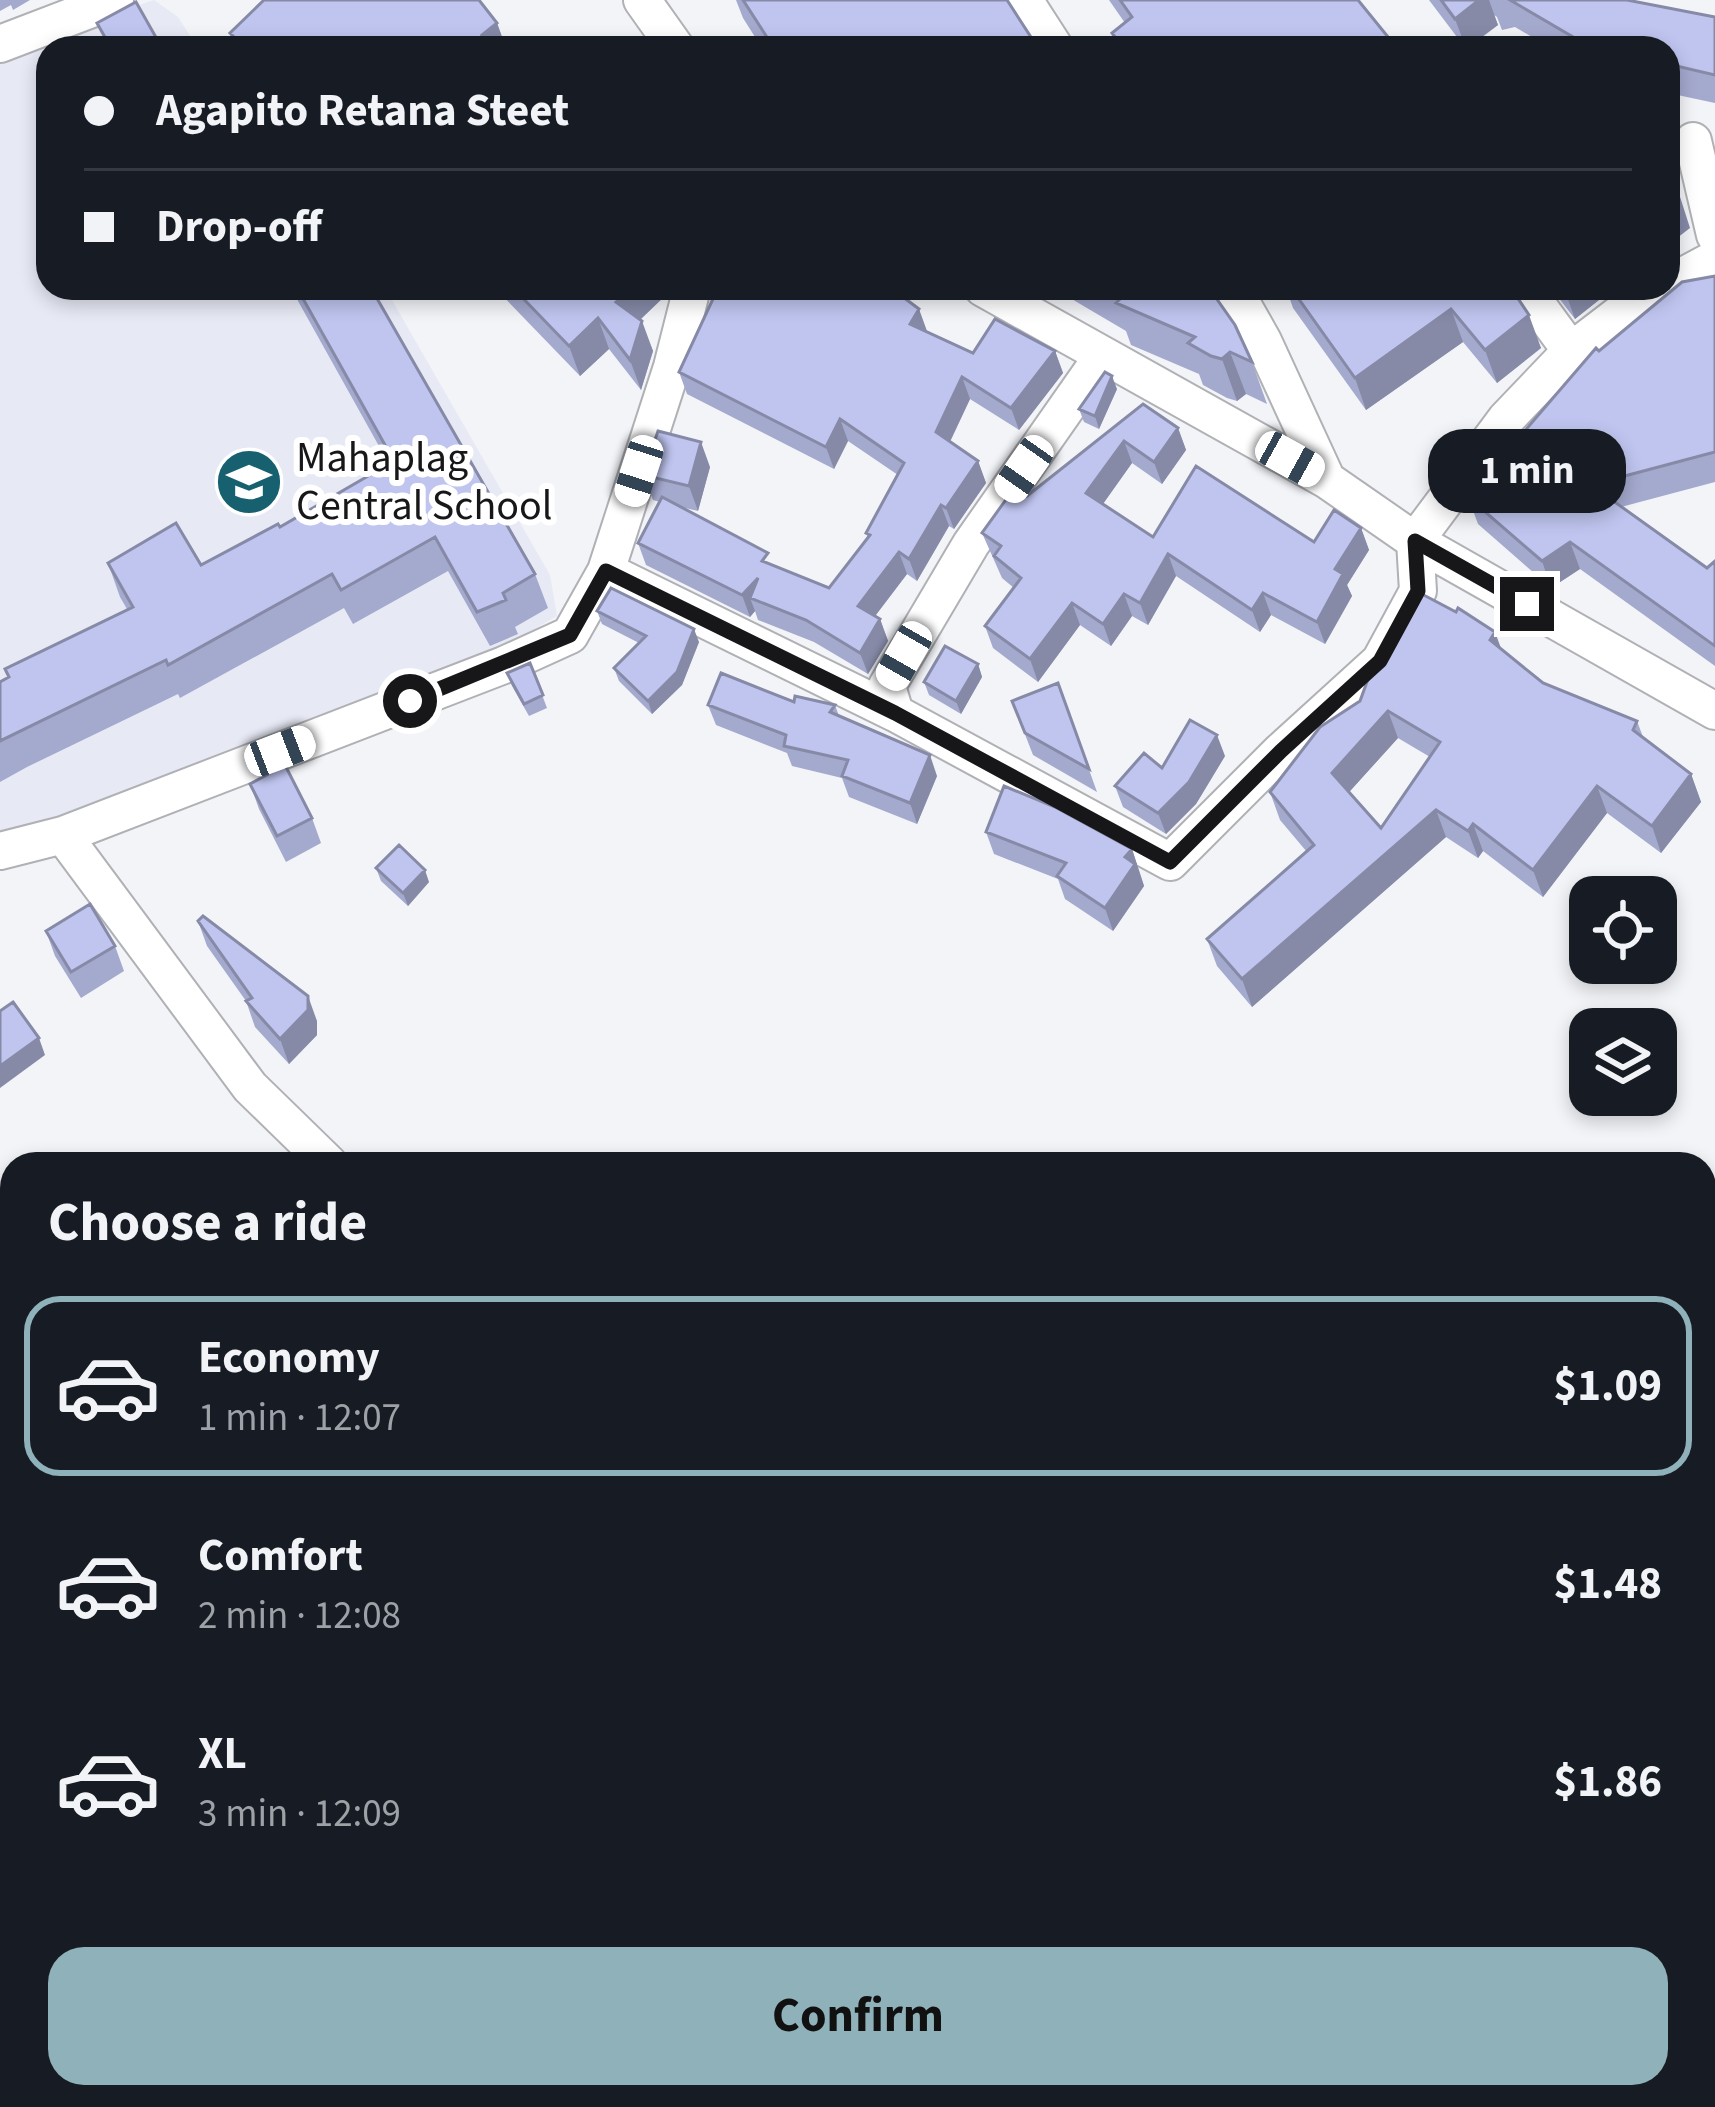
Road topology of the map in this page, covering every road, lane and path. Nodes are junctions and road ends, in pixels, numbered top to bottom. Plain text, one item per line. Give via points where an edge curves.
1 (115, 0) edge
2 (642, 0) edge
3 (1024, 0) edge
4 (668, 36) edge
5 (1047, 36) edge
6 (0, 44) edge
7 (1692, 139) edge
8 (1715, 235) edge
9 (1715, 260) edge
10 (1680, 278) edge
11 (689, 300) edge
12 (1004, 300) edge
13 (1240, 300) edge
14 (1535, 300) edge
15 (1639, 300) edge
16 (1571, 351) junction
17 (1102, 357) junction
18 (1327, 480) junction
19 (1415, 541) junction
20 (606, 571) junction
21 (1715, 711) edge
22 (895, 713) junction
23 (63, 835) junction
24 (0, 851) edge
25 (317, 1152) edge

1 - 6 street
2 - 4 street
3 - 5 street
7 - 8 street
9 - 10 street
11 - 20 street
12 - 17 street
13 - 18 street
14 - 16 street
15 - 16 street
16 - 19 street via 1506,418
17 - 18 street
17 - 22 street via 920,628 887,686
18 - 19 street
19 - 21 street
19 - 22 street via 1418,591 1380,661 1170,862
20 - 22 street
20 - 23 street via 570,635
23 - 24 street
23 - 25 street via 250,1087

